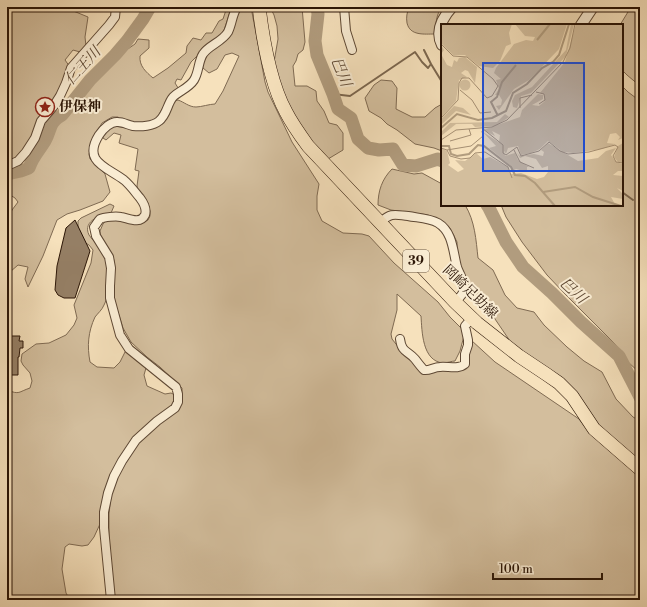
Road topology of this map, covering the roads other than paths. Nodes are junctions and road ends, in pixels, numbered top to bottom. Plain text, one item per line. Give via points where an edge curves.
1 (116, 7) edge
2 (237, 7) edge
3 (259, 7) edge
4 (344, 7) edge
5 (452, 7) edge
6 (592, 7) edge
7 (441, 24) edge
8 (582, 24) edge
9 (441, 26) edge
10 (441, 43) edge
11 (352, 50) dead end
12 (7, 166) edge
13 (381, 222) junction
14 (455, 302) junction
15 (472, 318) junction
16 (400, 339) dead end
17 (640, 469) edge
18 (111, 600) edge

1 - 12 street via 115,17 71,68 60,96 41,121 35,138 26,152 18,161
2 - 18 street via 227,33 202,55 194,80 173,97 160,121 142,126 118,122 111,124 99,136 94,150 96,161 124,180 145,207 142,219 135,221 119,216 109,217 100,219 94,227 96,236 109,257 110,298 120,335 128,349 176,387 178,394 175,408 136,440 114,476 108,493 104,528
3 - 13 main road, 岡崎足助線 / 39 via 270,69 285,111 308,146
4 - 11 street via 346,31
5 - 7 street
6 - 8 street
9 - 10 street
13 - 14 main road, 岡崎足助線 / 39
13 - 14 street via 392,214 427,218 439,223 452,241 464,287 464,292
14 - 15 main road, 岡崎足助線 / 39
15 - 16 street via 465,326 468,345 465,364 461,367 424,370 404,350
15 - 17 main road, 岡崎足助線 / 39 via 519,356 559,383 572,396 594,429

